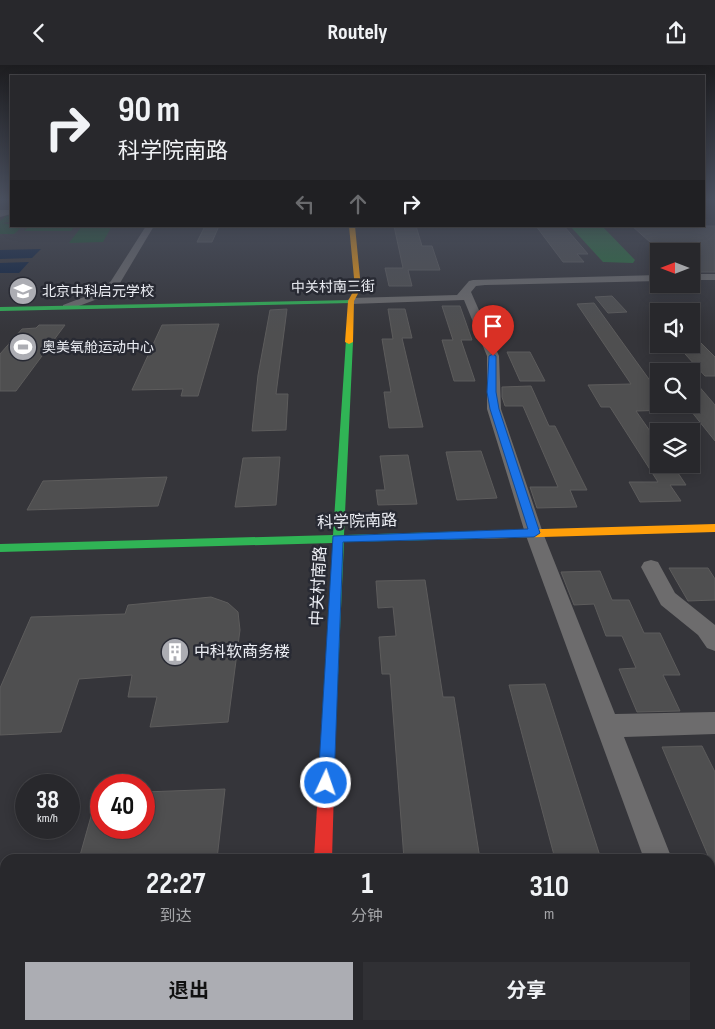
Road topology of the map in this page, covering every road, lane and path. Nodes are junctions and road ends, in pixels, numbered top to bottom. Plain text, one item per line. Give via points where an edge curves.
1 (140, 243) edge
2 (354, 243) edge
3 (700, 277) edge
4 (715, 277) edge
5 (650, 278) edge
6 (466, 293) junction
7 (351, 301) junction
8 (67, 307) junction
9 (0, 309) edge
10 (715, 528) edge
11 (534, 533) junction
12 (337, 539) junction
13 (0, 548) edge
14 (652, 567) dead end
15 (715, 642) edge
16 (715, 723) edge
17 (609, 726) junction
18 (323, 854) edge
19 (656, 854) edge

1 - 8 street via 115,283 104,293
2 - 7 street, 中关村南路 via 358,288
3 - 4 street
5 - 6 street, 中关村南三街 via 484,282 473,283
6 - 7 street, 中关村南三街 via 460,298 449,299
6 - 11 street via 493,356 494,409
7 - 8 street, 中关村南三街
7 - 12 street, 中关村南路
8 - 9 street, 中关村南三街
10 - 11 street, 科学院南路
11 - 12 street, 科学院南路
11 - 17 street
12 - 13 street, 科学院南路
12 - 18 street, 中关村南路
14 - 15 street via 668,599 706,629
16 - 17 street
17 - 19 street

